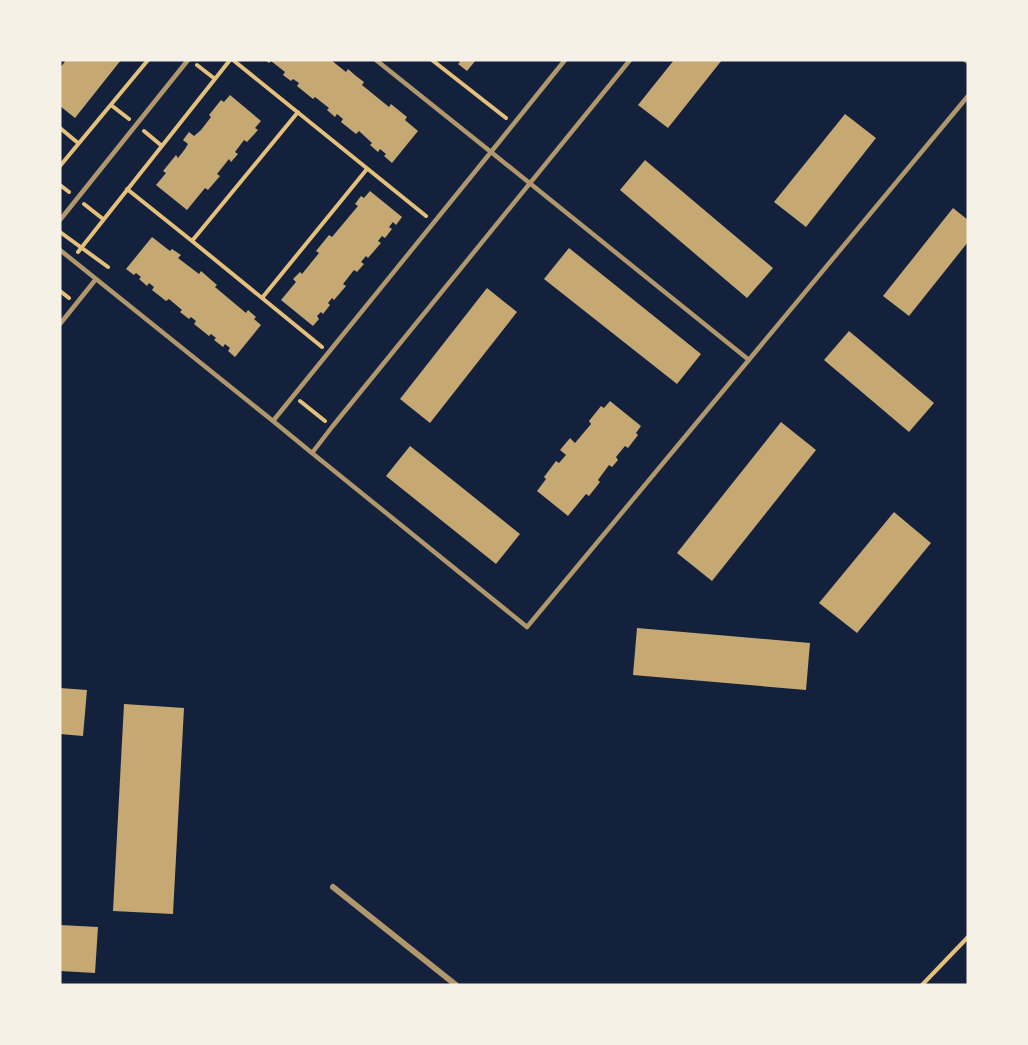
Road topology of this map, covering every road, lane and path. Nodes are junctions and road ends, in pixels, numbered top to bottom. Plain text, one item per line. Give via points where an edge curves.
1 (148, 60) edge
2 (190, 60) edge
3 (232, 60) edge
4 (376, 60) edge
5 (432, 60) edge
6 (565, 60) edge
7 (630, 60) edge
8 (215, 79) junction
9 (968, 96) edge
10 (298, 112) junction
11 (514, 124) junction
12 (60, 128) edge
13 (78, 143) junction
14 (490, 152) junction
15 (60, 166) edge
16 (368, 169) junction
17 (530, 184) junction
18 (128, 189) junction
19 (77, 198) junction
20 (104, 219) junction
21 (60, 220) edge
22 (434, 222) junction
23 (60, 232) edge
24 (192, 242) junction
25 (81, 248) junction
26 (60, 250) edge
27 (72, 259) junction
28 (108, 267) dead end
29 (96, 279) junction
30 (262, 298) junction
31 (60, 324) edge
32 (329, 352) junction
33 (748, 360) junction
34 (293, 396) junction
35 (273, 422) junction
36 (332, 427) junction
37 (312, 453) junction
38 (333, 888) dead end
39 (968, 937) edge
40 (456, 985) edge
41 (922, 985) edge

1 - 13 path
2 - 8 path
2 - 19 lane
3 - 8 path
3 - 10 path
4 - 14 lane
5 - 11 path
6 - 11 lane
7 - 17 lane
8 - 18 path
9 - 33 lane
10 - 16 path
10 - 24 path
11 - 14 lane
12 - 13 path
13 - 15 path
14 - 17 lane
14 - 22 lane
16 - 22 path
16 - 30 path
17 - 33 lane
17 - 36 lane
18 - 20 path
18 - 24 path
19 - 20 path
19 - 21 lane
20 - 25 path
22 - 32 lane
23 - 25 path
24 - 30 path
25 - 27 path
25 - 28 path
26 - 27 lane
27 - 29 lane
29 - 31 lane
29 - 35 lane
30 - 32 path
32 - 34 lane
33 - 37 lane via 527,627
34 - 35 lane
34 - 36 path
35 - 37 lane
36 - 37 lane
38 - 40 street
39 - 41 path

